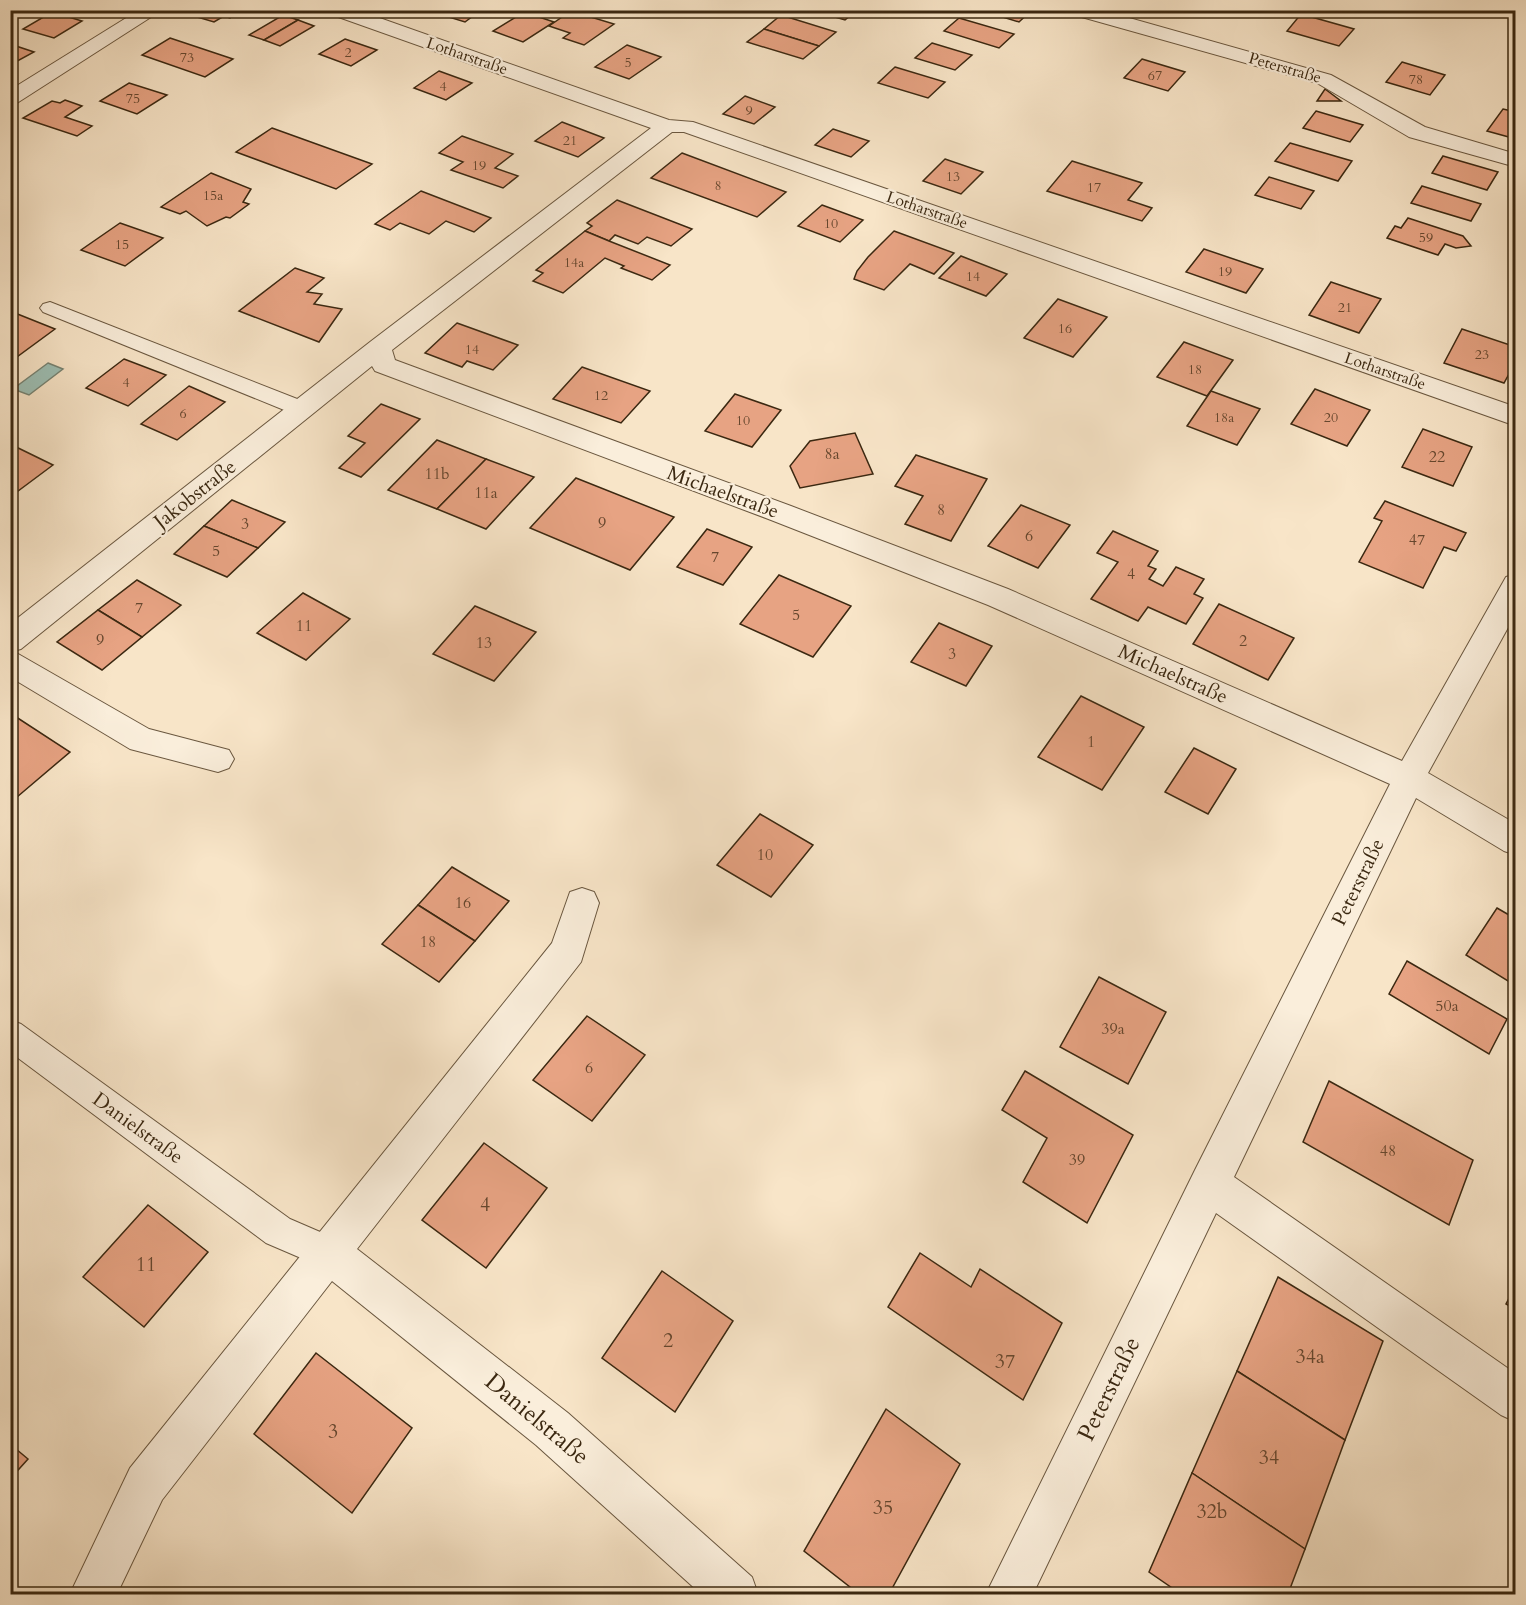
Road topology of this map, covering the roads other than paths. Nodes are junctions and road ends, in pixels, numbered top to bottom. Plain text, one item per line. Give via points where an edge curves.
1 (153, 10) edge
2 (337, 10) edge
3 (1078, 10) edge
4 (10, 99) edge
5 (667, 126) junction
6 (1515, 161) edge
7 (50, 308) dead end
8 (380, 348) junction
9 (302, 409) junction
10 (1515, 417) edge
11 (1515, 585) edge
12 (10, 641) edge
13 (10, 662) edge
14 (218, 759) dead end
15 (1409, 778) junction
16 (1515, 841) edge
17 (582, 903) dead end
18 (10, 1034) edge
19 (1209, 1184) junction
20 (330, 1254) junction
21 (1515, 1400) edge
22 (93, 1594) edge
23 (735, 1594) edge
24 (1009, 1594) edge

1 - 4 street
2 - 5 street, Lotharstraße
3 - 6 street, Peterstraße via 1324,79 1417,132
5 - 8 street
5 - 10 street, Lotharstraße via 686,126
7 - 9 lane
8 - 9 street, Jakobstraße
8 - 15 street, Michaelstraße via 384,365 998,597
9 - 12 street, Jakobstraße
11 - 15 street, Peterstraße
13 - 14 street via 141,740
15 - 16 street
15 - 19 street, Peterstraße
17 - 20 street via 568,951
18 - 20 lane, Danielstraße via 278,1231
19 - 21 street
19 - 24 street, Peterstraße
20 - 22 street via 146,1484
20 - 23 street, Danielstraße via 552,1429

